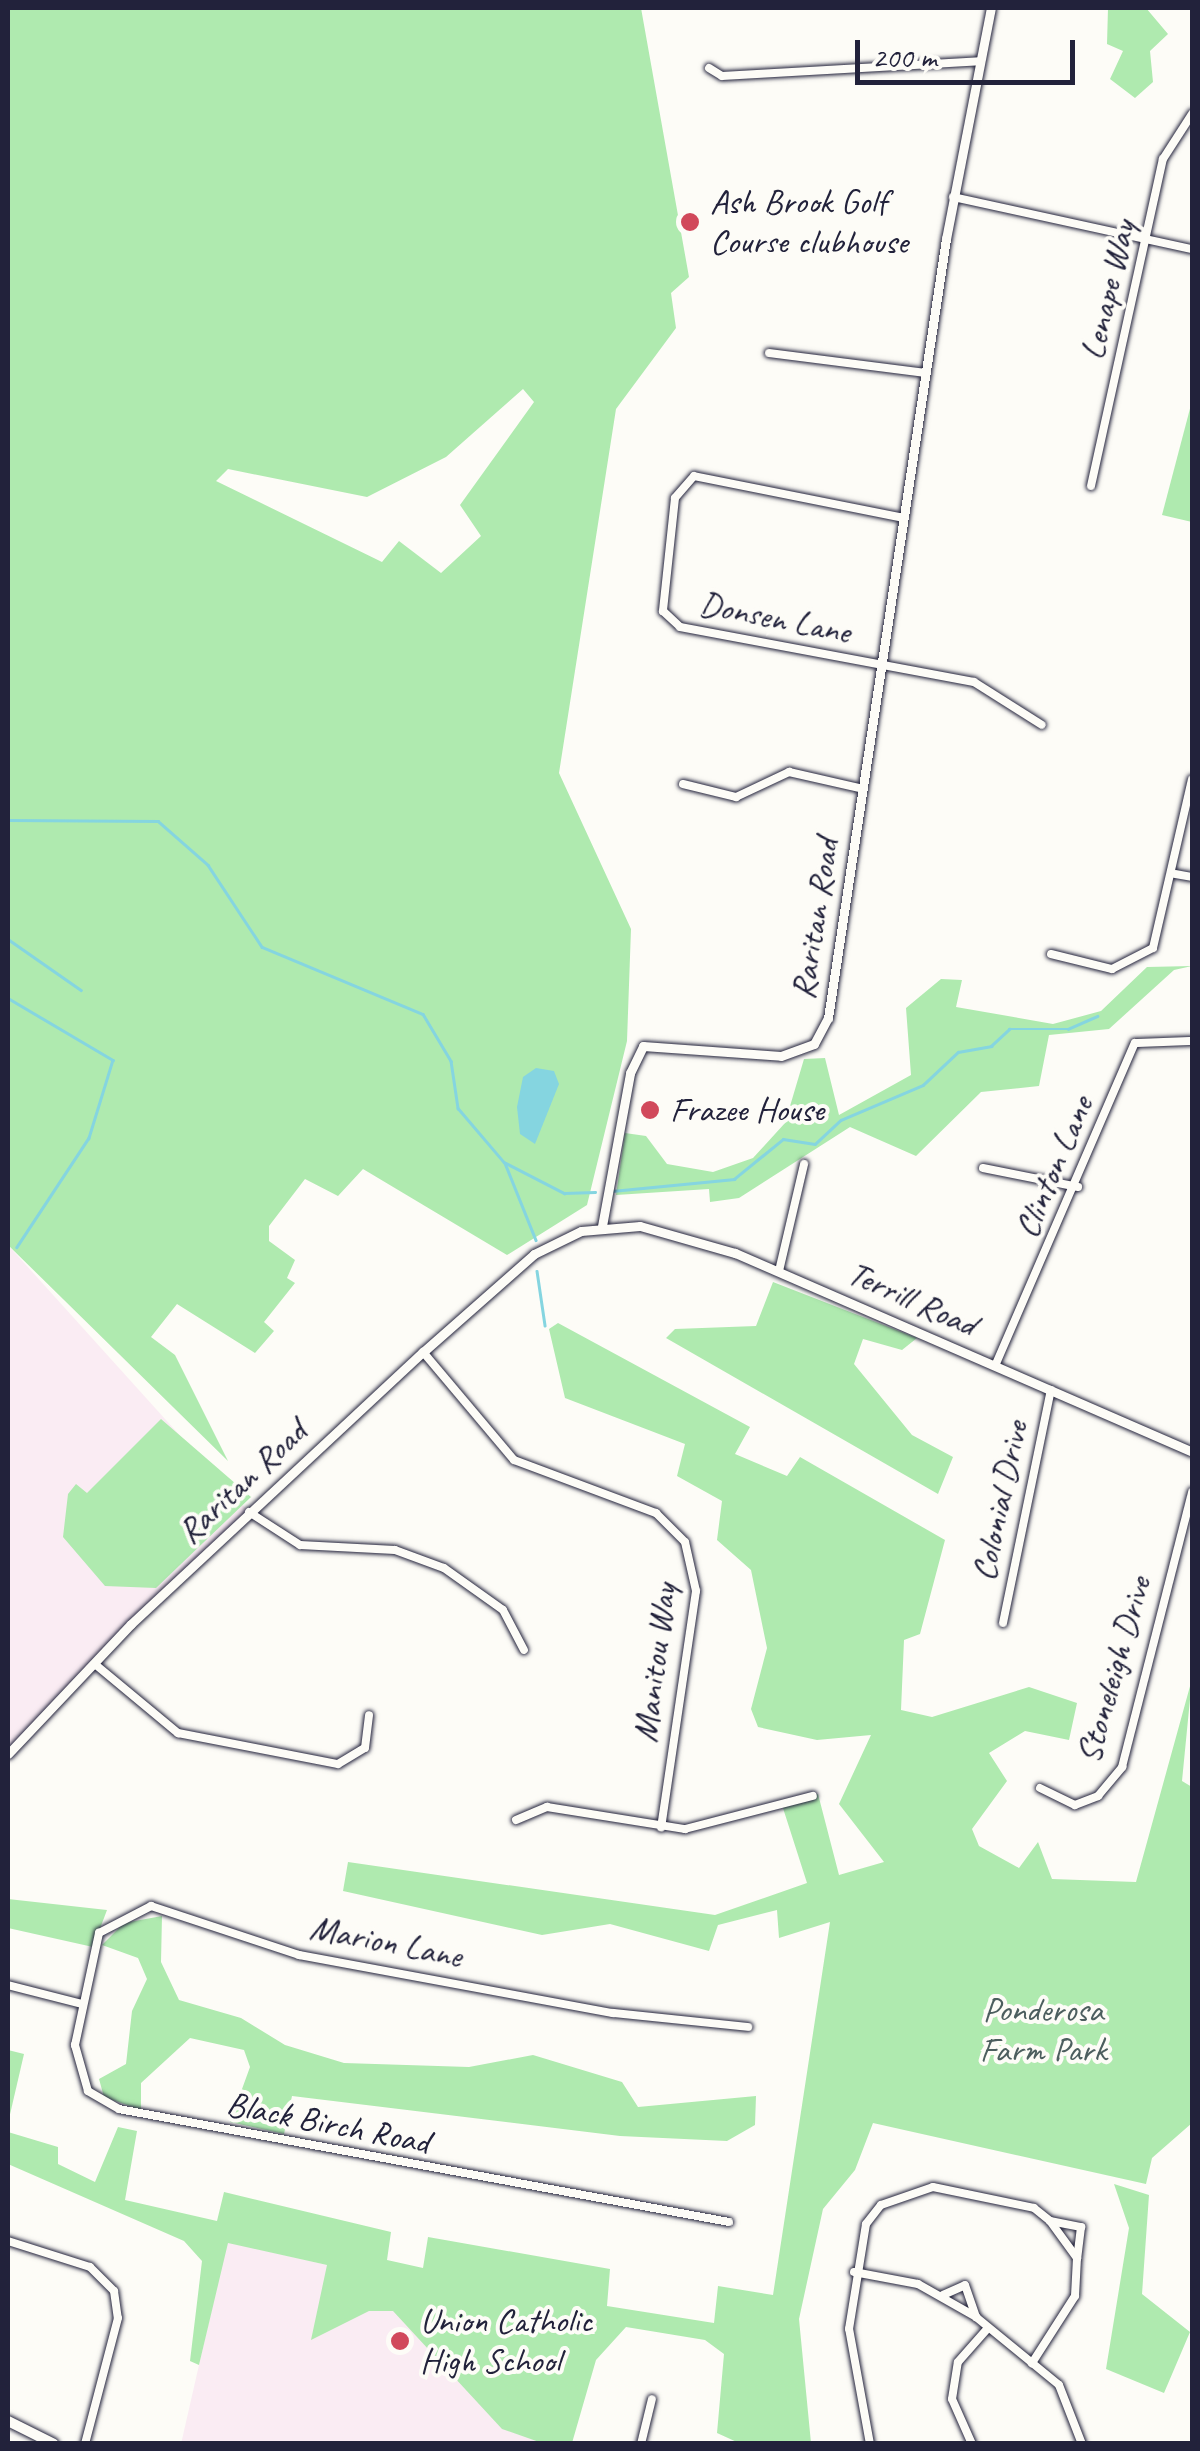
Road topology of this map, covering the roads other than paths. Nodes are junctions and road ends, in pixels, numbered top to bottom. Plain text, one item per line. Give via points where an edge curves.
1 (992, 8) edge
2 (980, 61) junction
3 (708, 68) dead end
4 (1192, 114) edge
5 (953, 197) junction
6 (1149, 240) junction
7 (1192, 249) edge
8 (769, 353) dead end
9 (926, 373) junction
10 (1091, 486) dead end
11 (904, 518) junction
12 (882, 667) junction
13 (1042, 724) dead end
14 (1192, 779) edge
15 (684, 784) dead end
16 (863, 790) junction
17 (1175, 874) junction
18 (1192, 876) edge
19 (1051, 954) dead end
20 (1192, 1042) edge
21 (804, 1164) dead end
22 (983, 1168) dead end
23 (1078, 1188) junction
24 (602, 1226) junction
25 (779, 1270) junction
26 (423, 1352) junction
27 (995, 1366) junction
28 (1051, 1390) junction
29 (1192, 1452) edge
30 (1192, 1492) edge
31 (249, 1512) junction
32 (1003, 1623) dead end
33 (524, 1650) dead end
34 (96, 1665) junction
35 (369, 1716) dead end
36 (8, 1754) edge
37 (1040, 1788) dead end
38 (812, 1796) dead end
39 (516, 1820) dead end
40 (661, 1827) junction
41 (8, 1985) edge
42 (82, 2004) junction
43 (748, 2027) dead end
44 (1050, 2221) junction
45 (729, 2222) dead end
46 (8, 2241) edge
47 (1077, 2258) junction
48 (854, 2272) junction
49 (943, 2295) junction
50 (976, 2317) junction
51 (988, 2328) junction
52 (1032, 2364) junction
53 (652, 2399) dead end
54 (8, 2420) edge
55 (970, 2443) edge
56 (54, 2444) edge
57 (85, 2444) edge
58 (641, 2444) edge
59 (870, 2444) edge
60 (1082, 2444) edge

1 - 2 street, Raritan Road
2 - 3 street via 722,76
2 - 5 street, Raritan Road
4 - 6 street, Lenape Way via 1163,159
5 - 6 street
5 - 9 street, Raritan Road
6 - 7 street
6 - 10 street, Lenape Way
8 - 9 street
9 - 11 street, Raritan Road
11 - 12 street, Raritan Road
11 - 12 street, Donsen Lane via 702,475 675,498 662,604 673,624
12 - 13 street via 974,682
12 - 16 street, Raritan Road
14 - 17 street
15 - 16 street via 736,796 789,772
16 - 24 street, Raritan Road via 820,1037 782,1056 643,1046 604,1186
17 - 18 street
17 - 19 street via 1165,924 1140,961 1112,969
20 - 23 street, Clinton Lane via 1135,1043
21 - 25 street
22 - 23 street
23 - 27 street, Clinton Lane
24 - 25 street, Terrill Road via 662,1231
24 - 26 street, Raritan Road via 534,1254
25 - 27 street, Terrill Road
26 - 31 street, Raritan Road
26 - 40 street, Manitou Way via 514,1460 644,1508 685,1542 696,1591
27 - 28 street, Terrill Road
28 - 29 street, Terrill Road
28 - 32 street, Colonial Drive
30 - 37 street, Stoneleigh Drive via 1122,1767 1098,1796 1075,1804
31 - 33 street via 300,1545 394,1550 444,1568 503,1610
31 - 34 street, Raritan Road
34 - 35 street via 178,1733 338,1764 365,1748
34 - 36 street, Raritan Road
38 - 40 street via 703,1827
39 - 40 street via 547,1807
41 - 42 street
42 - 43 street, Marion Lane via 100,1932 119,1915 158,1906 299,1955 614,2013
42 - 45 street, Black Birch Road via 76,2065 107,2105
44 - 47 street
44 - 47 street via 1062,2216 1081,2228
44 - 48 street via 1034,2208 933,2187 906,2193 866,2224
46 - 57 street via 90,2267 114,2291 118,2318
47 - 52 street via 1075,2296
48 - 49 street
48 - 59 street via 849,2329
49 - 50 street
49 - 50 street via 964,2285
50 - 51 street
51 - 52 street
51 - 55 street via 958,2362 952,2399
52 - 60 street via 1073,2404
53 - 58 street
54 - 56 main road

